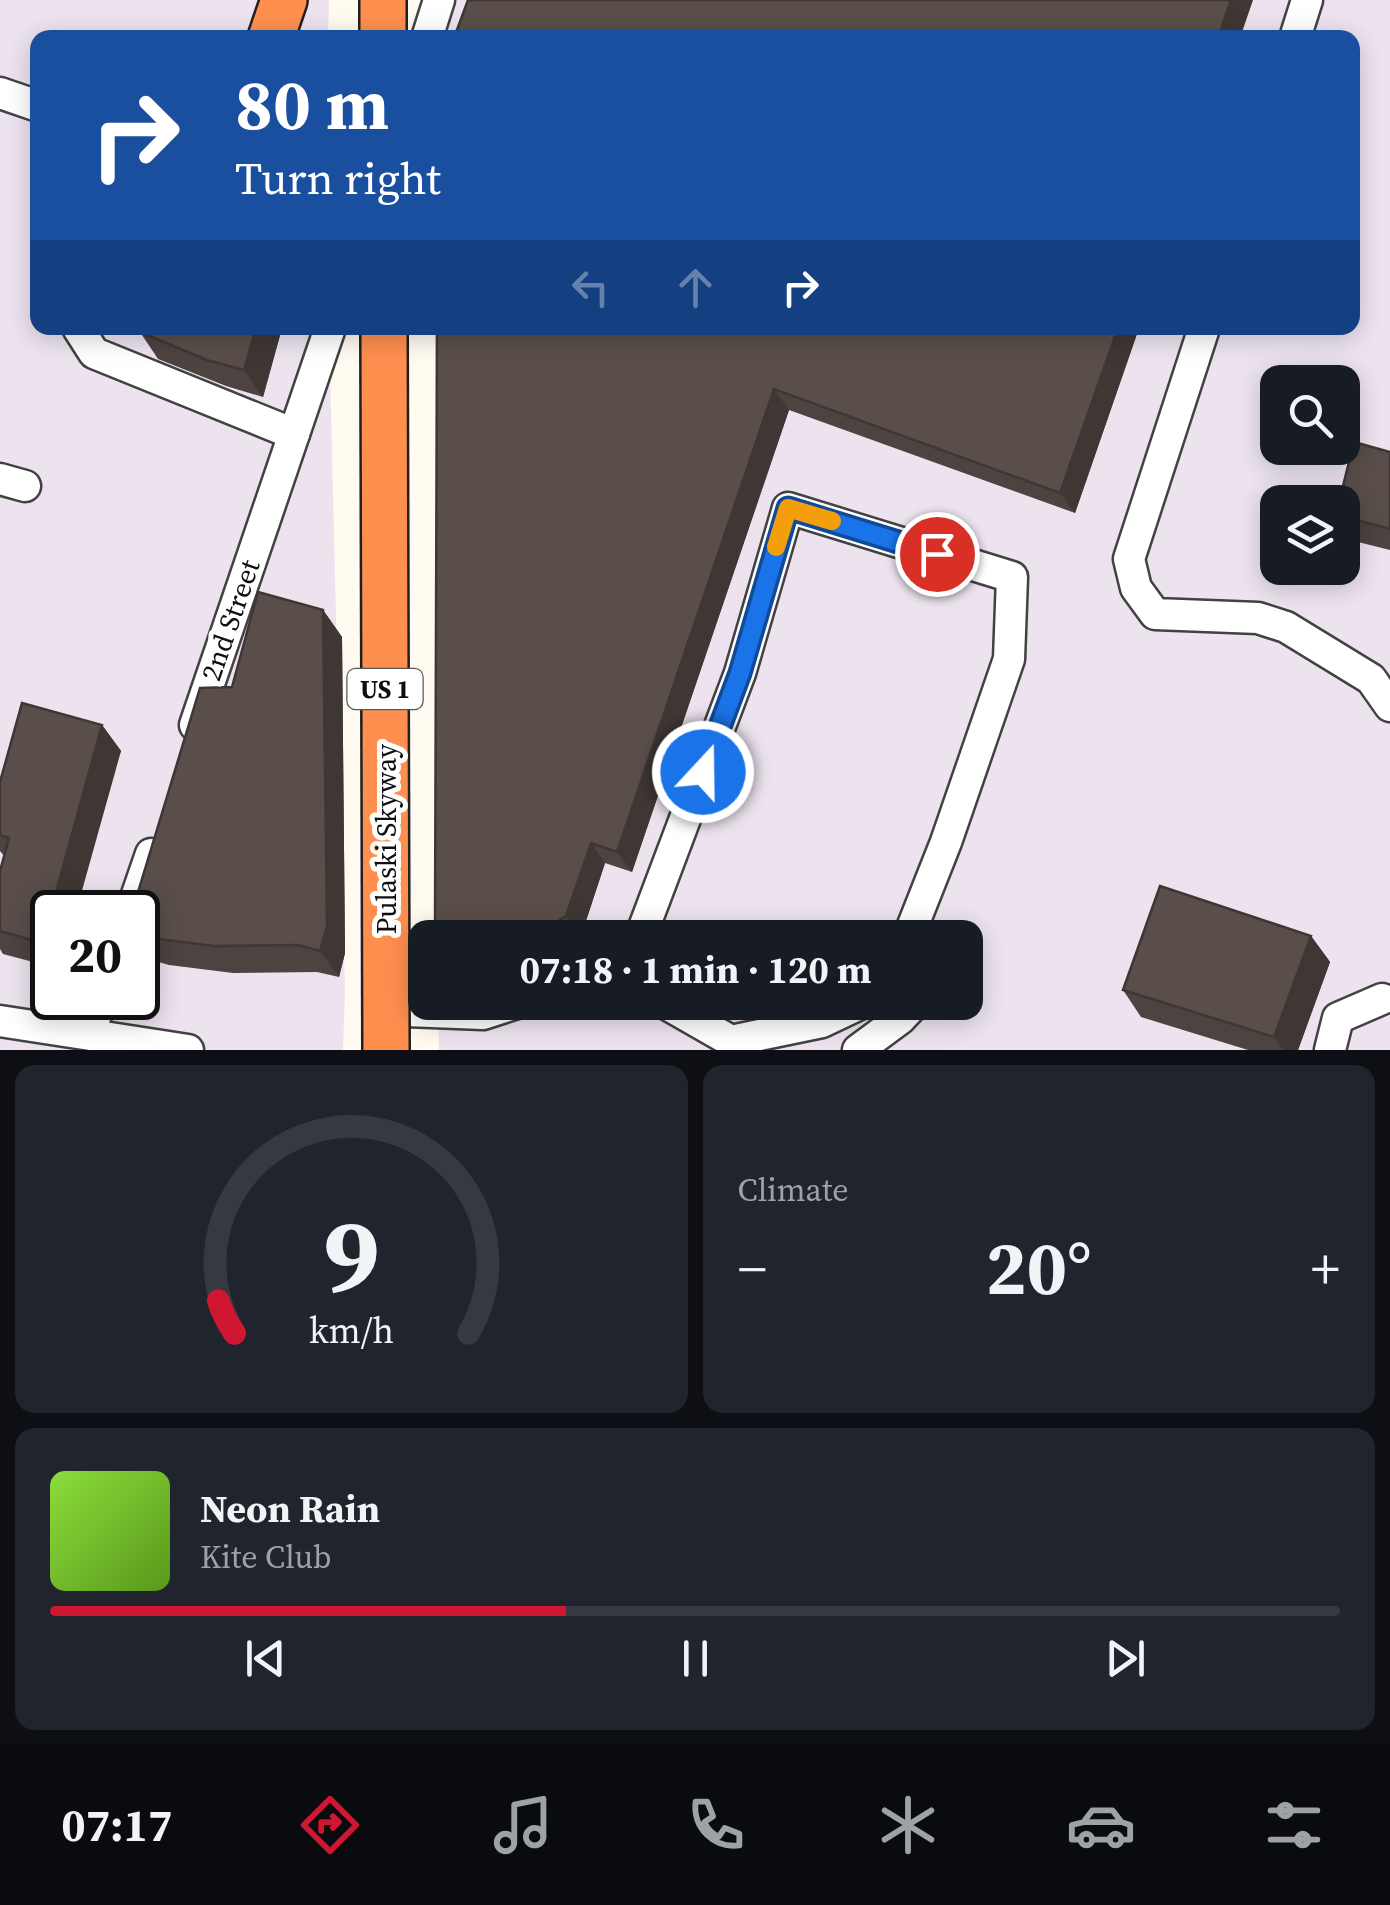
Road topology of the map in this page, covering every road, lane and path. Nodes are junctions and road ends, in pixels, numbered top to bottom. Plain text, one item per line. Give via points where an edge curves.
1 (284, 0) edge
2 (383, 0) edge
3 (409, 0) edge
4 (440, 0) edge
5 (1306, 0) edge
6 (274, 30) edge
7 (383, 30) edge
8 (409, 30) edge
9 (430, 30) edge
10 (1297, 30) edge
11 (0, 94) edge
12 (30, 103) edge
13 (82, 335) edge
14 (328, 335) edge
15 (384, 335) edge
16 (410, 335) edge
17 (1202, 335) edge
18 (294, 434) junction
19 (1390, 706) edge
20 (187, 747) edge
21 (162, 820) edge
22 (138, 890) edge
23 (647, 920) edge
24 (915, 920) edge
25 (1382, 999) dead end
26 (94, 1020) edge
27 (446, 1020) edge
28 (691, 1020) edge
29 (826, 1020) edge
30 (899, 1020) edge
31 (1, 1027) edge
32 (384, 1030) edge
33 (89, 1034) junction
34 (729, 1045) edge
35 (188, 1050) edge
36 (411, 1050) edge
37 (858, 1050) edge
38 (1330, 1050) edge

1 - 6 highway
2 - 7 highway
3 - 8 highway
4 - 9 street
5 - 10 street
11 - 12 street
13 - 18 street via 94,353
14 - 18 street, 2nd Street
15 - 32 highway, Pulaski Skyway / US 1, bridge
16 - 36 highway, Pulaski Skyway / US 1
17 - 19 street via 1128,559 1136,588 1155,614 1258,618 1286,627 1371,679
18 - 20 street, 2nd Street
21 - 22 street
23 - 24 street via 740,673 788,508 1012,577 1008,659
25 - 38 street via 1338,1018
26 - 33 street
27 - 32 street
28 - 34 street
29 - 34 street
30 - 37 street
31 - 33 street
33 - 35 street

